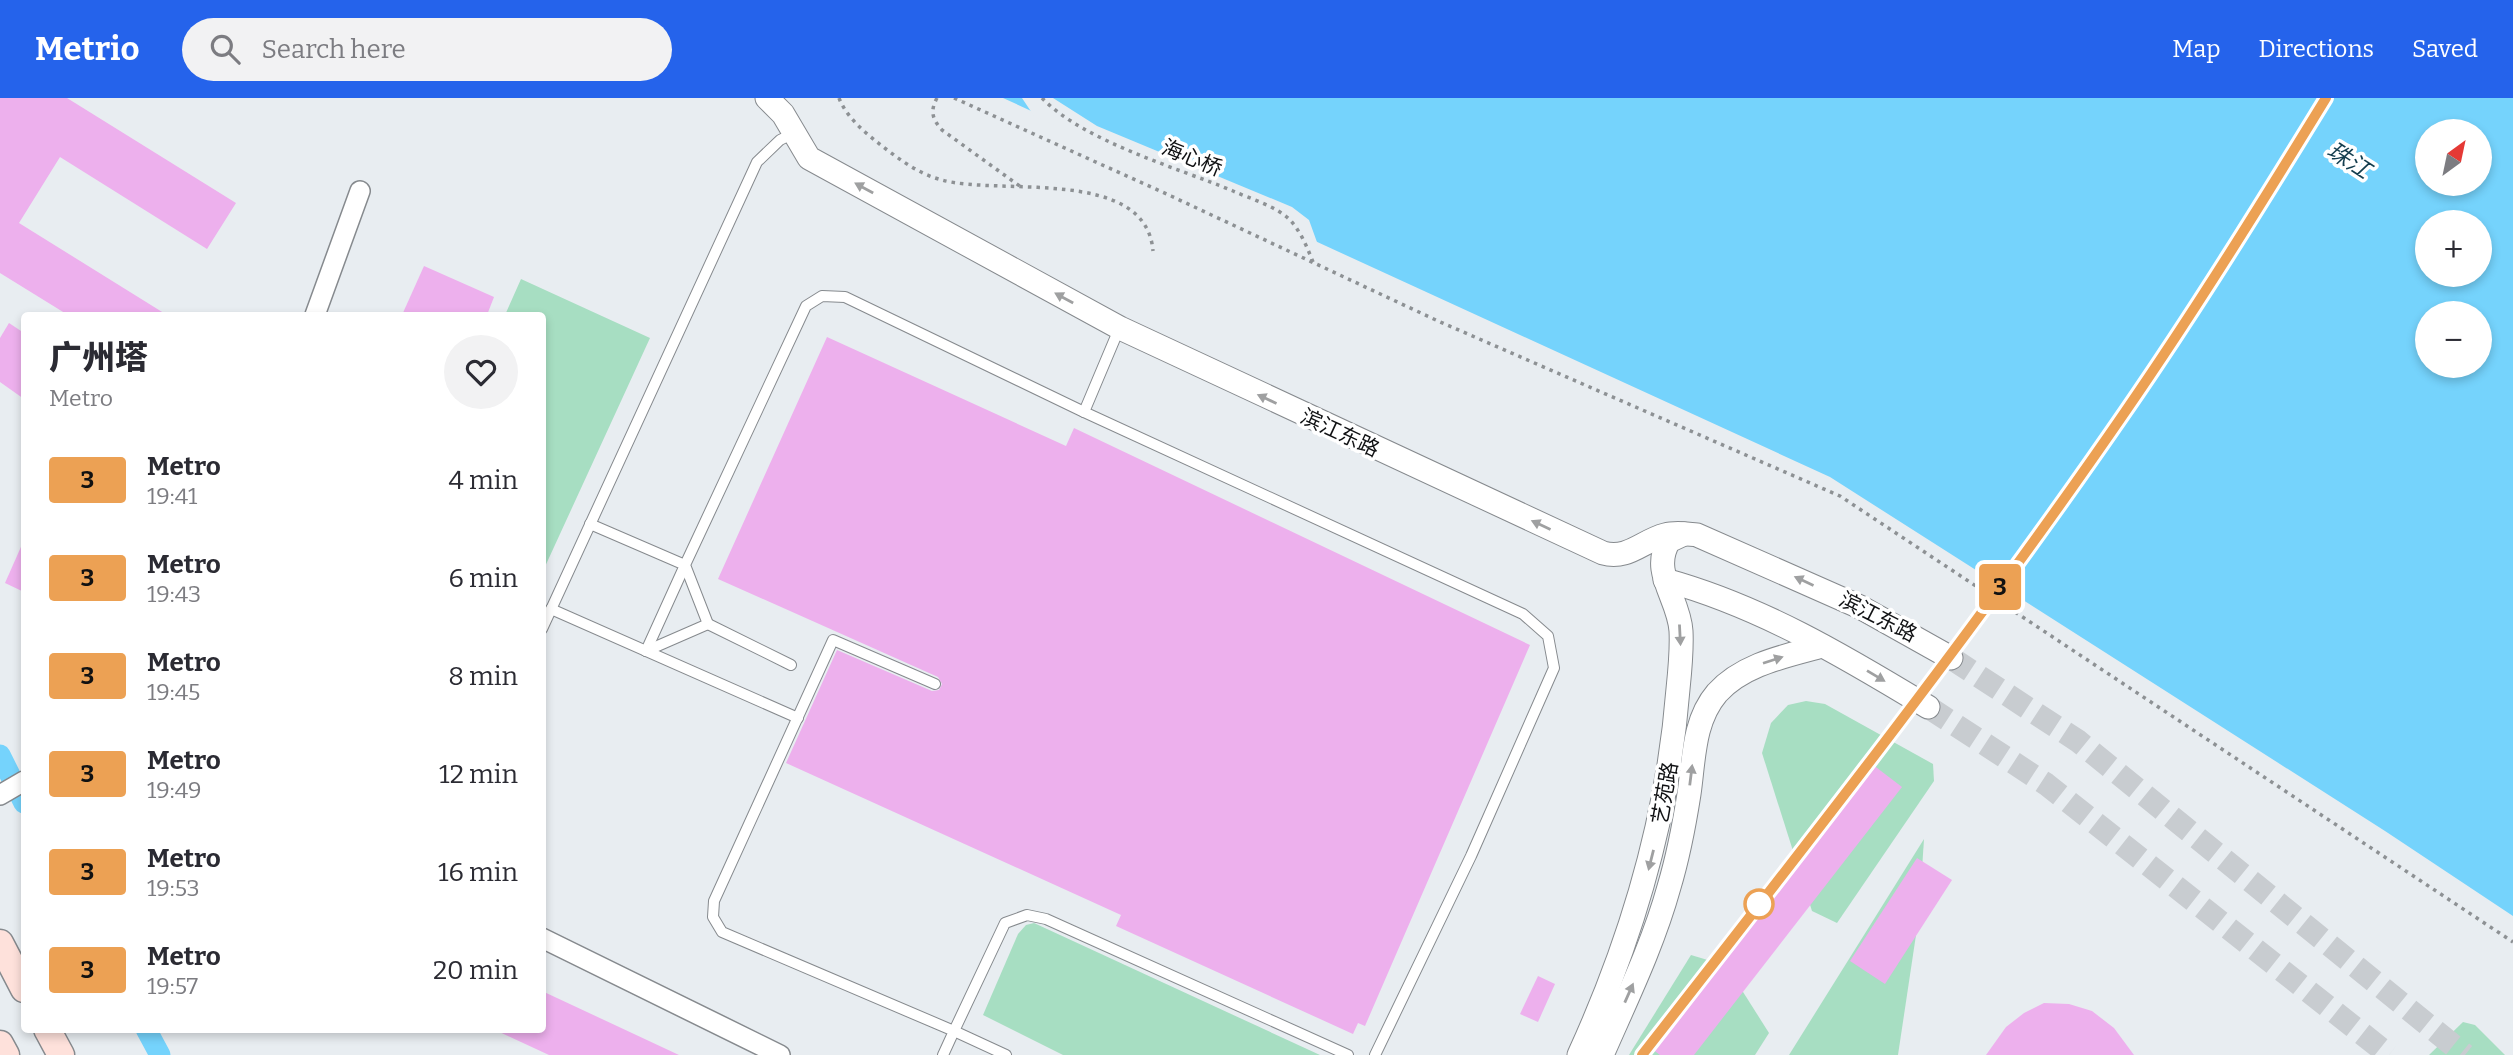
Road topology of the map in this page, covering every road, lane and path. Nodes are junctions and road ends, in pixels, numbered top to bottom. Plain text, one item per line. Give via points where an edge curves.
1 (767, 98) edge
2 (839, 98) edge
3 (937, 98) edge
4 (954, 98) edge
5 (1042, 98) edge
6 (794, 133) junction
7 (1021, 187) junction
8 (360, 191) dead end
9 (1153, 251) dead end
10 (1312, 262) junction
11 (317, 312) edge
12 (1120, 328) junction
13 (1084, 412) junction
14 (590, 524) junction
15 (1684, 534) junction
16 (685, 565) junction
17 (1665, 580) junction
18 (551, 609) junction
19 (546, 620) edge
20 (708, 624) junction
21 (1822, 646) junction
22 (646, 651) junction
23 (1951, 658) tunnel mouth
24 (791, 666) dead end
25 (935, 684) dead end
26 (1928, 707) tunnel mouth
27 (798, 718) junction
28 (21, 784) edge
29 (0, 795) edge
30 (546, 939) edge
31 (2513, 942) edge
32 (0, 943) edge
33 (21, 983) edge
34 (954, 1031) junction
35 (49, 1033) edge
36 (0, 1044) edge
37 (6, 1055) edge
38 (61, 1055) edge
39 (780, 1055) edge
40 (943, 1055) edge
41 (1006, 1055) edge
42 (1348, 1055) edge
43 (1375, 1055) edge
44 (1579, 1055) edge
45 (1602, 1055) edge

1 - 6 street, 滨江东路
2 - 7 path via 861,129 915,169 941,180
3 - 7 path via 933,121
4 - 10 path
5 - 10 path, 海心桥 via 1128,149 1266,205 1289,219
12 -> 6 street, 滨江东路 via 809,158
6 - 14 lane via 757,162
7 - 9 path via 1115,200 1146,223
8 - 11 street
10 - 31 path via 1840,495
12 - 13 lane
15 -> 12 street, 滨江东路 via 1662,535 1627,554 1603,553
13 - 16 lane via 845,297 822,296 806,306
13 - 43 lane via 1523,614 1548,636 1554,668 1471,856
14 - 16 lane
14 - 18 lane
15 - 17 street, 艺苑路 via 1674,536 1662,552
23 -> 15 street, 滨江东路 via 1860,607 1762,561 1698,535
16 - 20 lane
16 - 22 lane
17 - 21 street via 1744,605
17 -> 44 street, 艺苑路 via 1681,630 1669,774 1636,915
18 - 19 lane
18 - 22 lane
20 - 22 lane
20 - 24 lane
21 -> 26 street
45 -> 21 street, 艺苑路 via 1668,890 1680,846 1696,740 1707,707 1719,691 1765,662
22 - 27 lane
25 - 27 lane via 833,640
27 - 34 lane via 714,901 713,917 722,932
28 - 29 street
30 - 39 street
32 - 33 main road
34 - 40 lane
34 - 41 lane
34 - 42 lane via 1005,923 1027,915 1046,919
35 - 38 main road
36 - 37 main road

